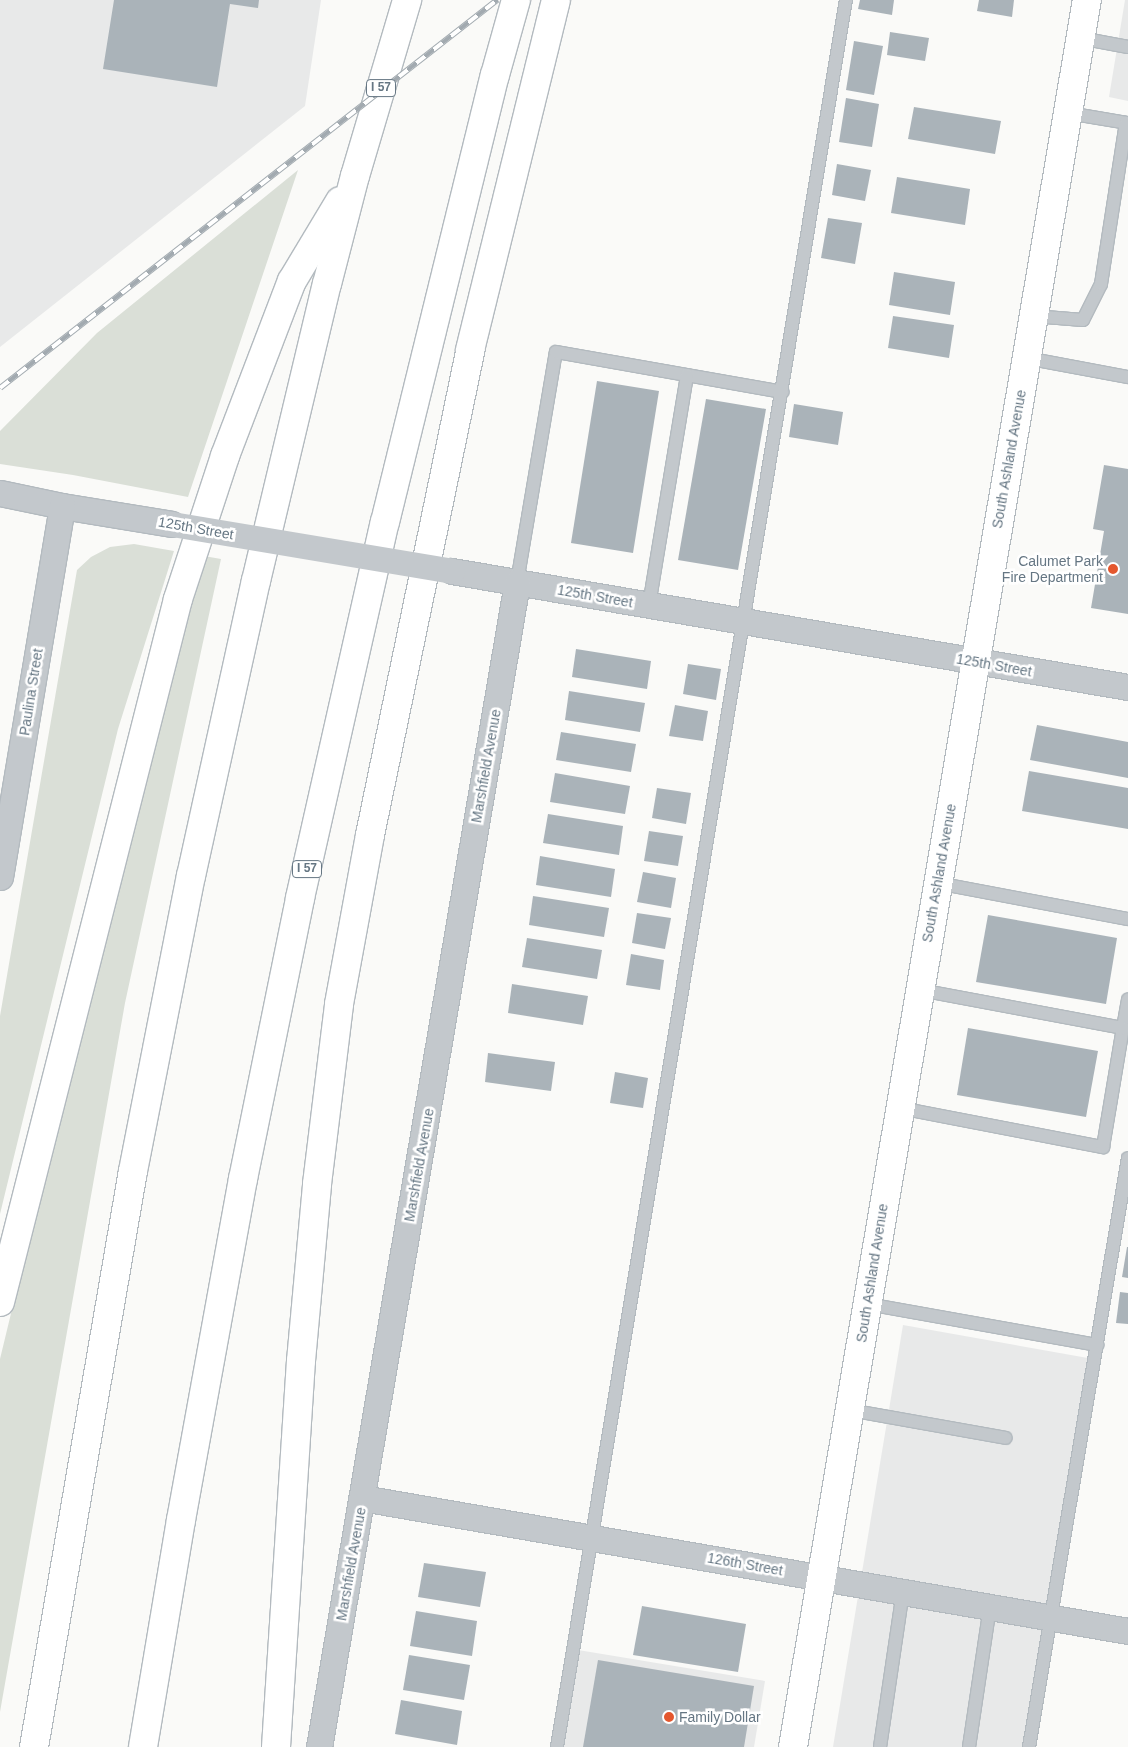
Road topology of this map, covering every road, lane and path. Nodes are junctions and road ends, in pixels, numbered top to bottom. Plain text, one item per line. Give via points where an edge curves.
1 (406, 0) edge
2 (516, 0) edge
3 (556, 0) edge
4 (846, 0) edge
5 (1087, 0) edge
6 (1080, 38) junction
7 (1128, 46) edge
8 (1068, 113) junction
9 (1127, 123) edge
10 (355, 176) junction
11 (1033, 316) junction
12 (1026, 358) junction
13 (687, 375) junction
14 (1128, 378) edge
15 (782, 392) junction
16 (0, 492) edge
17 (62, 506) junction
18 (517, 582) junction
19 (649, 605) junction
20 (744, 622) junction
21 (975, 661) junction
22 (1128, 688) edge
23 (0, 877) edge
24 (937, 883) junction
25 (1128, 919) edge
26 (919, 990) junction
27 (1128, 999) edge
28 (1123, 1028) junction
29 (900, 1108) junction
30 (1128, 1158) edge
31 (0, 1302) edge
32 (867, 1304) junction
33 (1097, 1345) junction
34 (849, 1410) junction
35 (1006, 1438) dead end
36 (362, 1498) junction
37 (593, 1538) junction
38 (822, 1578) junction
39 (903, 1592) junction
40 (990, 1607) junction
41 (1051, 1618) junction
42 (1128, 1631) edge
43 (34, 1747) edge
44 (143, 1747) edge
45 (276, 1747) edge
46 (319, 1747) edge
47 (557, 1747) edge
48 (792, 1747) edge
49 (880, 1747) edge
50 (969, 1747) edge
51 (1029, 1747) edge

1 - 10 main road, I 57
2 - 44 main road, I 57 via 385,522 300,898 243,1179
3 - 45 main road via 470,350 370,835 339,1004 317,1184 304,1332
4 - 15 lane
5 - 6 main road, South Ashland Avenue
6 - 7 lane
6 - 8 main road, South Ashland Avenue
8 - 9 lane
8 - 11 main road, South Ashland Avenue
9 - 11 lane via 1101,284 1083,320
10 - 31 main road via 292,281 225,456 178,599
10 - 43 main road, I 57 via 256,581 191,876 133,1172
11 - 12 main road, South Ashland Avenue
12 - 14 lane
12 - 21 main road, South Ashland Avenue
13 - 15 lane
13 - 18 lane via 556,352
13 - 19 lane
15 - 20 lane
16 - 17 street, 125th Street
17 - 18 street, 125th Street, bridge
17 - 23 street, Paulina Street
18 - 19 street, 125th Street
18 - 36 street, Marshfield Avenue
19 - 20 street, 125th Street
20 - 21 street, 125th Street
20 - 37 lane
21 - 22 street, 125th Street
21 - 24 main road, South Ashland Avenue
24 - 25 lane
24 - 26 main road, South Ashland Avenue
26 - 28 lane
26 - 29 main road, South Ashland Avenue
27 - 28 lane
28 - 29 lane via 1103,1147
29 - 32 main road, South Ashland Avenue
30 - 33 lane
32 - 33 lane
32 - 34 main road, South Ashland Avenue
33 - 41 lane
34 - 35 lane
34 - 38 main road, South Ashland Avenue
36 - 37 street, 126th Street
36 - 46 street, Marshfield Avenue
37 - 38 street, 126th Street
37 - 47 lane
38 - 39 street, 126th Street
38 - 48 main road, South Ashland Avenue
39 - 40 street, 126th Street
39 - 49 lane
40 - 41 street, 126th Street
40 - 50 lane
41 - 42 street, 126th Street
41 - 51 lane

